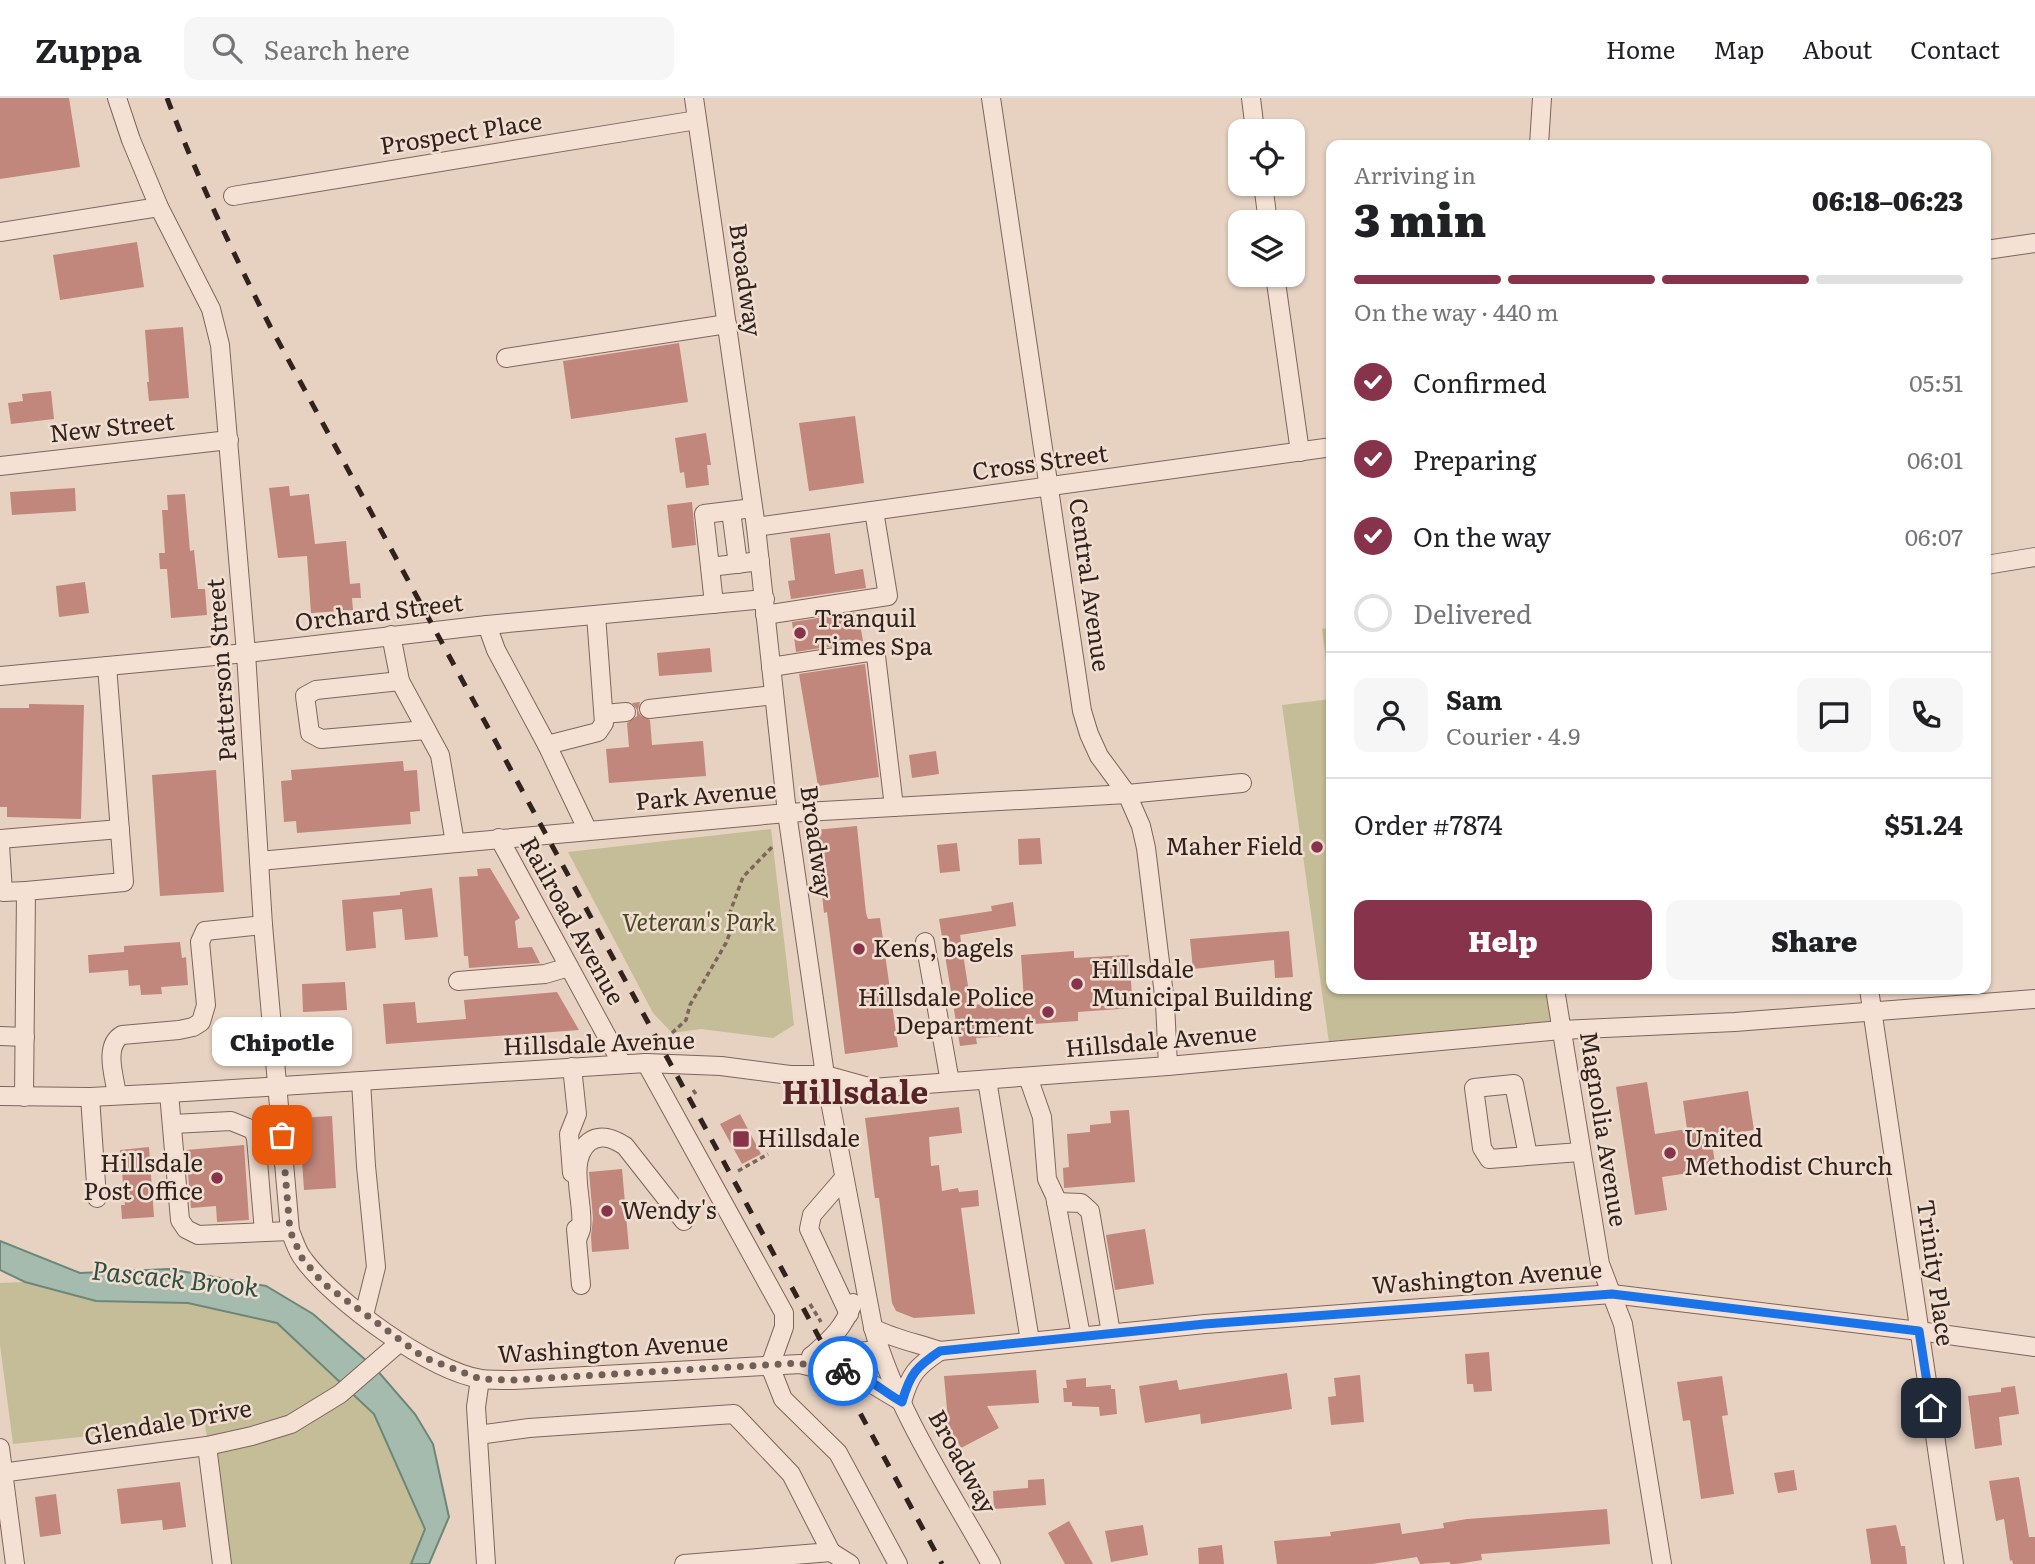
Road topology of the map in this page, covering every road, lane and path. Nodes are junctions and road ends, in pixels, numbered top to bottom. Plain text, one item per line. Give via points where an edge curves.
1 (117, 98) edge
2 (694, 98) edge
3 (991, 98) edge
4 (1251, 98) edge
5 (1542, 98) edge
6 (1254, 119) edge
7 (697, 120) junction
8 (1539, 140) edge
9 (233, 197) dead end
10 (159, 207) junction
11 (0, 232) edge
12 (2035, 243) edge
13 (1991, 249) edge
14 (1277, 287) edge
15 (726, 324) junction
16 (506, 358) dead end
17 (229, 440) junction
18 (1326, 448) edge
19 (1300, 452) junction
20 (0, 466) edge
21 (1051, 486) junction
22 (753, 508) junction
23 (731, 511) junction
24 (874, 511) junction
25 (756, 527) junction
26 (2035, 558) edge
27 (760, 561) junction
28 (738, 564) junction
29 (1991, 564) edge
30 (710, 567) junction
31 (714, 604) junction
32 (765, 607) junction
33 (596, 615) junction
34 (487, 625) junction
35 (391, 635) junction
36 (246, 653) junction
37 (107, 666) junction
38 (771, 667) junction
39 (0, 676) edge
40 (400, 681) junction
41 (774, 695) junction
42 (649, 709) dead end
43 (626, 712) dead end
44 (604, 714) junction
45 (426, 730) junction
46 (547, 745) junction
47 (1242, 783) dead end
48 (1127, 794) junction
49 (894, 807) junction
50 (787, 813) junction
51 (120, 829) junction
52 (588, 831) junction
53 (790, 835) junction
54 (499, 838) junction
55 (0, 839) edge
56 (455, 843) junction
57 (0, 845) edge
58 (259, 861) junction
59 (26, 891) junction
60 (1, 893) edge
61 (263, 925) junction
62 (925, 942) dead end
63 (569, 967) junction
64 (458, 981) dead end
65 (1556, 994) edge
66 (1870, 994) edge
67 (2035, 999) edge
68 (1872, 1010) junction
69 (1561, 1030) junction
70 (672, 1033) dead end
71 (0, 1036) edge
72 (25, 1037) junction
73 (646, 1063) junction
74 (622, 1064) junction
75 (1168, 1066) junction
76 (572, 1067) junction
77 (825, 1074) junction
78 (1028, 1077) junction
79 (987, 1080) junction
80 (361, 1081) junction
81 (950, 1082) junction
82 (279, 1087) junction
83 (169, 1093) junction
84 (117, 1095) junction
85 (0, 1096) edge
86 (24, 1097) junction
87 (90, 1097) junction
88 (173, 1124) junction
89 (1580, 1152) junction
90 (768, 1154) dead end
91 (1528, 1156) junction
92 (738, 1171) dead end
93 (844, 1178) junction
94 (97, 1198) dead end
95 (1056, 1202) junction
96 (684, 1222) dead end
97 (290, 1231) junction
98 (264, 1232) junction
99 (577, 1240) junction
100 (302, 1258) joint
101 (863, 1277) junction
102 (581, 1285) dead end
103 (1612, 1294) junction
104 (810, 1304) dead end
105 (849, 1314) junction
106 (363, 1315) junction
107 (823, 1327) dead end
108 (873, 1328) junction
109 (1919, 1331) junction
110 (1111, 1333) junction
111 (1080, 1336) junction
112 (1030, 1341) junction
113 (400, 1342) junction
114 (2035, 1347) edge
115 (879, 1350) junction
116 (940, 1351) junction
117 (807, 1359) junction
118 (769, 1366) junction
119 (480, 1379) junction
120 (902, 1402) junction
121 (478, 1435) junction
122 (207, 1446) junction
123 (0, 1448) edge
124 (2, 1473) edge
125 (831, 1552) junction
126 (15, 1564) edge
127 (222, 1564) edge
128 (485, 1564) edge
129 (684, 1564) edge
130 (850, 1564) edge
131 (898, 1564) edge
132 (991, 1564) edge
133 (1662, 1564) edge
134 (1954, 1564) edge

1 - 10 street, Patterson Street
2 - 7 street, Broadway
3 - 21 street, Central Avenue
4 - 6 street
5 - 8 street
7 - 9 street, Prospect Place
7 - 15 street, Broadway
10 - 11 street
10 - 17 street, Patterson Street via 211,309 220,345
12 - 13 street
14 - 19 street
15 - 16 street
15 - 22 street, Broadway
17 - 20 street, New Street
17 - 36 street, Patterson Street
18 - 19 street, Cross Street
19 - 21 street, Cross Street
21 - 24 street, Cross Street
21 - 48 street, Central Avenue via 1082,711 1099,756
22 - 23 street
22 - 25 street, Broadway
23 - 28 street
23 - 30 street via 704,514
24 - 25 street, Cross Street
24 - 32 street, Orchard Street via 888,596
25 - 27 street, Broadway
26 - 29 street
27 - 28 street
27 - 32 street, Broadway
28 - 30 street
30 - 31 street
31 - 32 street, Orchard Street
31 - 33 street, Orchard Street
32 - 38 street, Broadway
33 - 34 street, Orchard Street
33 - 44 street
34 - 35 street, Orchard Street
34 - 46 street
35 - 36 street, Orchard Street
35 - 40 street
36 - 37 street, Orchard Street
36 - 58 street, Patterson Street
37 - 39 street, Orchard Street
37 - 51 street
38 - 41 street, Broadway
38 - 49 street via 868,652 876,656
40 - 45 street
40 - 45 street via 316,690 305,696 310,733 320,739
41 - 42 street
41 - 50 street, Broadway
43 - 44 street
44 - 46 street via 598,732
45 - 56 street via 440,755
46 - 52 street
47 - 48 street, Park Avenue
48 - 49 street, Park Avenue
48 - 75 street, Central Avenue via 1148,858
49 - 50 street, Park Avenue
50 - 52 street, Park Avenue
50 - 53 street, Broadway
51 - 55 street
51 - 59 street via 124,882
52 - 54 street, Park Avenue
53 - 70 path via 743,877 729,915 731,930 726,943 685,1020
53 - 77 street, Broadway
54 - 56 street, Park Avenue
54 - 63 street, Railroad Avenue
56 - 58 street, Park Avenue
57 - 60 street
58 - 61 street, Patterson Street
59 - 60 street
59 - 72 street
61 - 82 street, Patterson Street
61 - 84 street via 205,931 200,942 204,1016 193,1027 116,1039 111,1055
62 - 81 street
63 - 64 street via 545,975
63 - 74 street, Railroad Avenue
65 - 69 street, Magnolia Avenue
66 - 68 street, Trinity Place
67 - 68 street, Hillsdale Avenue
68 - 69 street, Hillsdale Avenue
68 - 109 street, Trinity Place
69 - 75 street, Hillsdale Avenue
69 - 89 street, Magnolia Avenue
71 - 72 street
72 - 86 street
73 - 74 street, Hillsdale Avenue
73 - 77 street, Hillsdale Avenue
73 - 118 street via 784,1313 784,1327
74 - 76 street, Hillsdale Avenue
75 - 78 street, Hillsdale Avenue
76 - 80 street, Hillsdale Avenue
76 - 99 street via 577,1114 569,1134
77 - 81 street, Hillsdale Avenue via 872,1088
77 - 93 street, Broadway
78 - 79 street, Hillsdale Avenue
78 - 95 street via 1042,1118 1047,1179
79 - 81 street, Hillsdale Avenue
79 - 112 street
80 - 82 street, Hillsdale Avenue
80 - 106 street via 376,1267
82 - 83 street, Hillsdale Avenue
82 - 97 street, Patterson Street
83 - 84 street, Hillsdale Avenue
83 - 88 street
84 - 87 street, Hillsdale Avenue
85 - 86 street, Hillsdale Avenue
86 - 87 street, Hillsdale Avenue
87 - 94 street
88 - 98 street via 231,1121 253,1130
88 - 98 street via 180,1220 186,1229 198,1235
89 - 91 street
89 - 103 street, Magnolia Avenue via 1600,1264
90 - 92 path
91 - 91 street via 1489,1159 1482,1148 1474,1088 1514,1084
93 - 101 street, Broadway
93 - 105 street via 812,1215 809,1229
95 - 110 street via 1081,1203 1090,1211
95 - 111 street
96 - 99 street via 625,1146 603,1137 583,1148 578,1169 581,1228
97 - 98 street
97 - 100 street, Patterson Street
99 - 102 street
100 - 106 street, Washington Avenue via 323,1283
101 - 105 street
101 - 108 street, Broadway
103 - 109 street, Washington Avenue
103 - 110 street, Washington Avenue
103 - 133 street, Magnolia Avenue via 1623,1324
104 - 107 path
105 - 117 street via 838,1332
106 - 113 street, Washington Avenue
108 - 115 street, Broadway
108 - 116 street, Washington Avenue
109 - 114 street, Washington Avenue
109 - 134 street, Trinity Place
110 - 111 street, Washington Avenue
111 - 112 street, Washington Avenue
112 - 116 street, Washington Avenue
113 - 119 street, Washington Avenue via 423,1357
113 - 122 street, Glendale Drive via 340,1394 291,1424
115 - 117 street, Washington Avenue
115 - 120 street, Broadway
116 - 120 street via 917,1367
117 - 118 street, Washington Avenue
117 - 120 street, Washington Avenue via 820,1369 852,1372
118 - 119 street, Washington Avenue
118 - 131 street via 783,1399 838,1453
119 - 121 street
120 - 132 street, Broadway
121 - 125 street via 734,1414 791,1474
121 - 128 street
122 - 124 street, Glendale Drive
122 - 127 street
123 - 124 street
124 - 126 street
125 - 129 street
125 - 130 street

